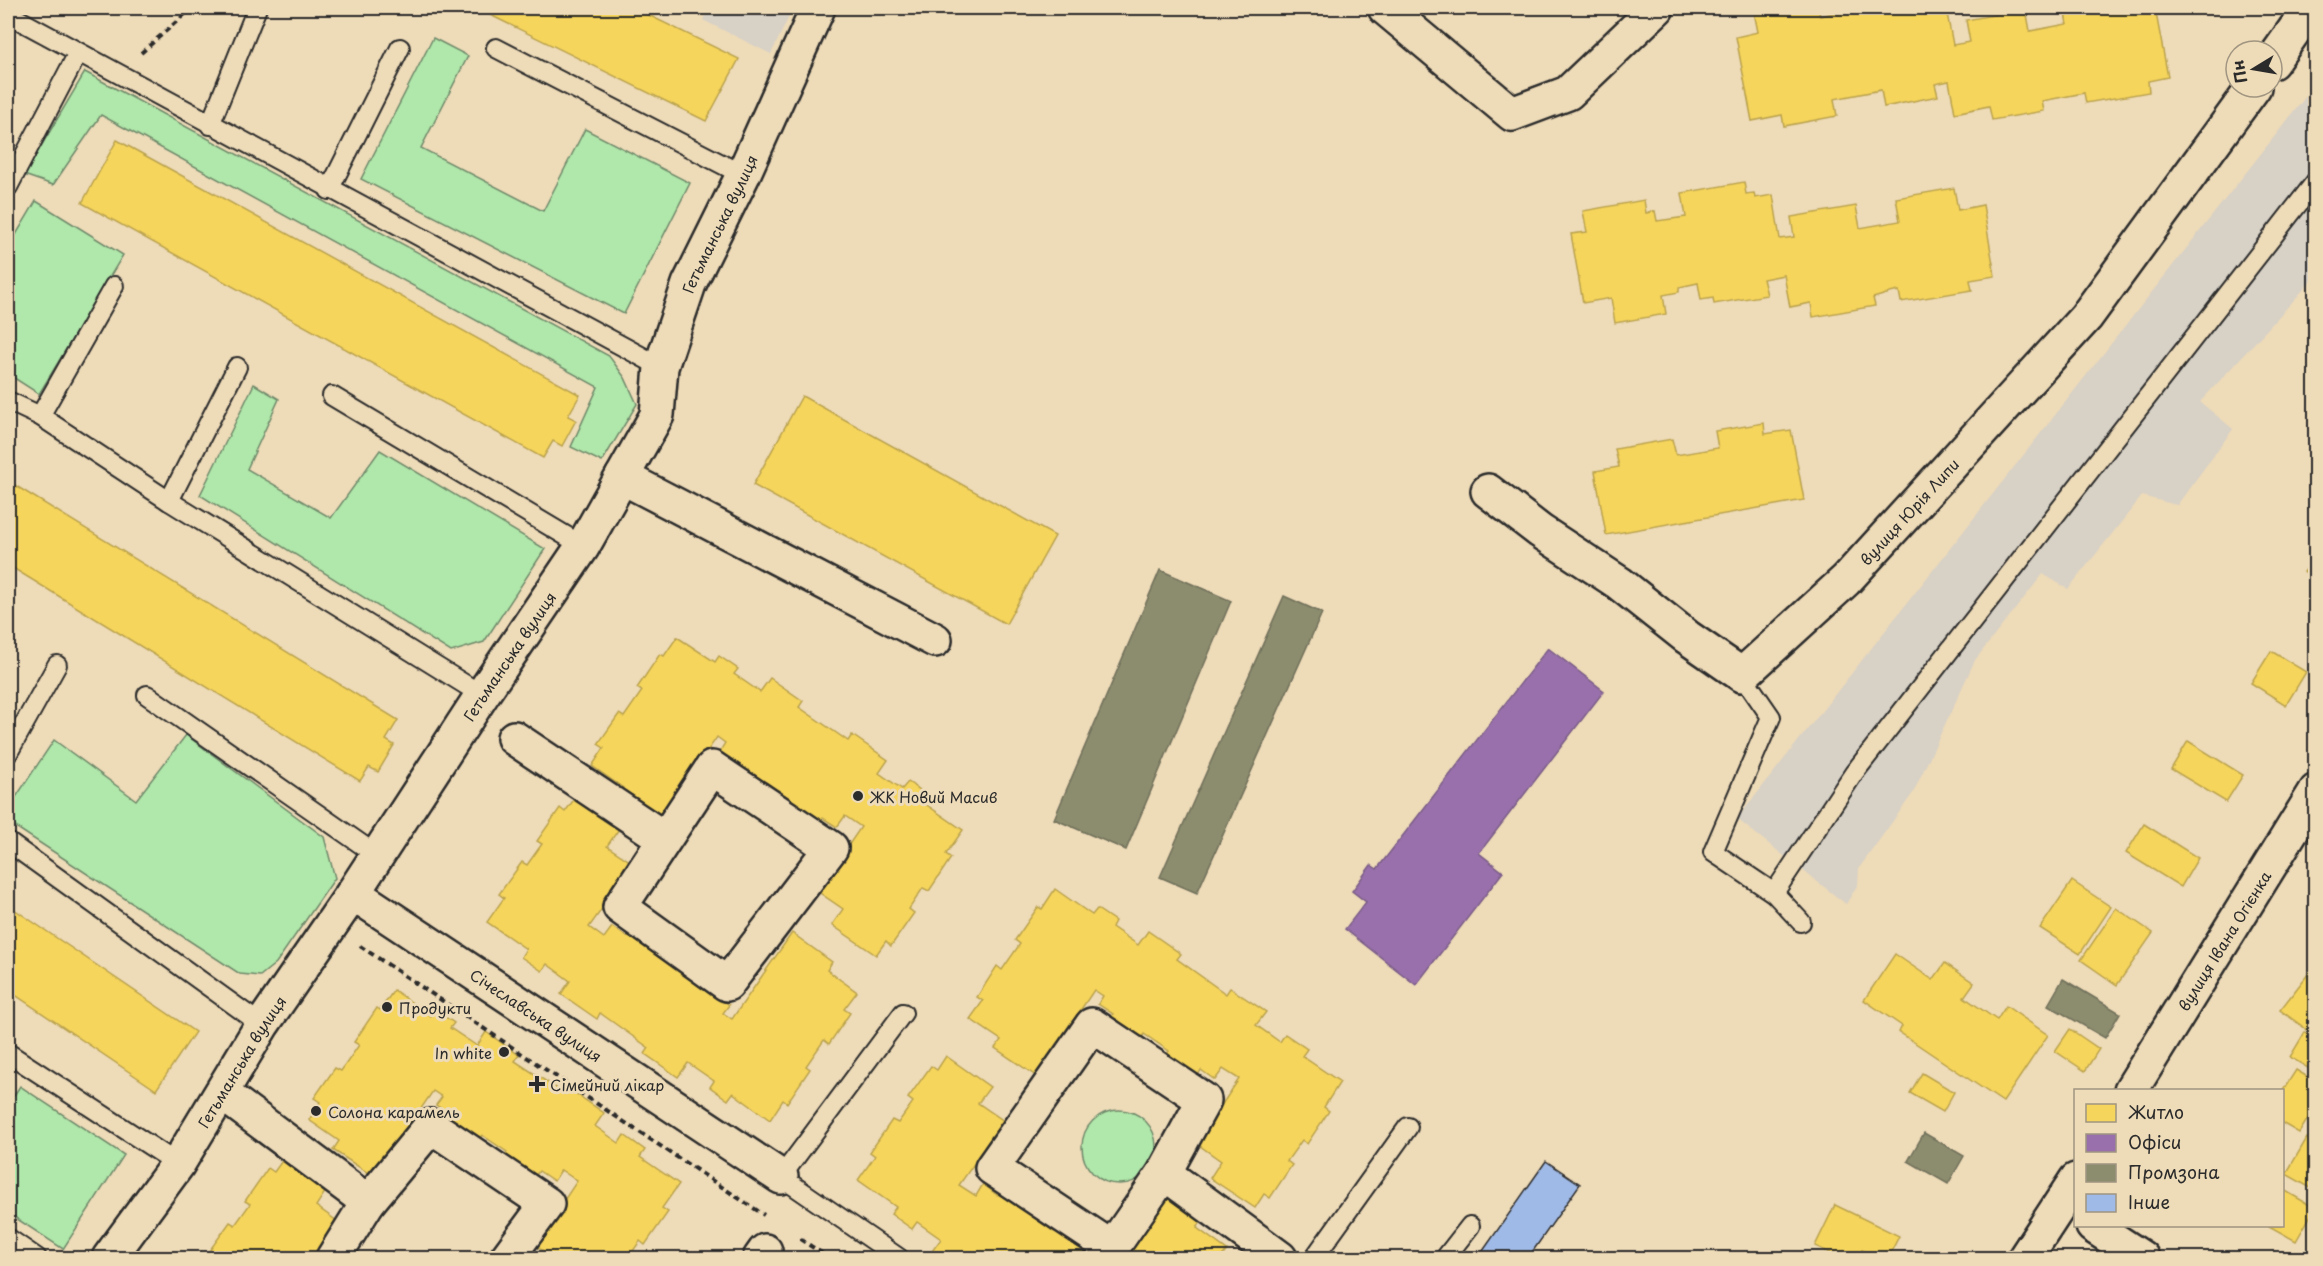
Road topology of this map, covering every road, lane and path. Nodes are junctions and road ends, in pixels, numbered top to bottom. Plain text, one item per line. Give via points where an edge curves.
1 (192, 8) edge
2 (257, 8) edge
3 (818, 8) edge
4 (1385, 8) edge
5 (1657, 8) edge
6 (2310, 8) edge
7 (8, 14) edge
8 (2284, 45) edge
9 (400, 48) dead end
10 (496, 48) dead end
11 (78, 53) junction
12 (117, 74) junction
13 (2245, 99) edge
14 (210, 124) junction
15 (743, 175) junction
16 (2316, 181) edge
17 (8, 187) edge
18 (329, 190) junction
19 (114, 286) dead end
20 (661, 367) junction
21 (237, 368) dead end
22 (332, 396) dead end
23 (8, 401) edge
24 (39, 416) junction
25 (622, 477) junction
26 (1488, 491) dead end
27 (169, 501) junction
28 (583, 546) junction
29 (934, 640) dead end
30 (57, 664) dead end
31 (1742, 675) junction
32 (147, 695) dead end
33 (482, 695) junction
34 (513, 738) dead end
35 (8, 753) edge
36 (2316, 791) edge
37 (665, 839) junction
38 (8, 842) edge
39 (378, 856) junction
40 (353, 893) junction
41 (1774, 893) junction
42 (1801, 922) dead end
43 (357, 944) dead end
44 (903, 1013) dead end
45 (262, 1025) junction
46 (8, 1053) edge
47 (2132, 1089) edge
48 (222, 1093) junction
49 (1408, 1127) dead end
50 (178, 1164) junction
51 (1164, 1173) junction
52 (781, 1177) junction
53 (2070, 1199) edge
54 (368, 1202) junction
55 (770, 1219) dead end
56 (1470, 1226) dead end
57 (2094, 1227) edge
58 (8, 1238) edge
59 (772, 1247) edge
60 (37, 1258) edge
61 (110, 1258) edge
62 (333, 1258) edge
63 (507, 1258) edge
64 (829, 1258) edge
65 (899, 1258) edge
66 (1280, 1258) edge
67 (1314, 1258) edge
68 (1445, 1258) edge
69 (2025, 1258) edge
70 (2142, 1258) edge

1 - 12 path
2 - 14 lane
3 - 15 street, Гетьманська вулиця
4 - 5 street via 1512,114 1568,93
6 - 8 street
7 - 11 lane
9 - 18 lane
10 - 15 lane
11 - 12 lane
11 - 17 lane
12 - 14 lane
13 - 31 street, вулиця Юрія Липи via 2086,317 1846,580
14 - 18 lane
15 - 20 street, Гетьманська вулиця via 689,284
16 - 41 lane via 1854,773
18 - 20 lane
19 - 24 lane
20 - 25 street, Гетьманська вулиця via 657,415
21 - 27 lane
22 - 28 lane
23 - 24 lane
24 - 27 lane
25 - 28 street, Гетьманська вулиця
25 - 29 street
26 - 31 street
27 - 33 lane
28 - 33 street, Гетьманська вулиця
30 - 35 lane
31 - 41 lane via 1771,717 1713,852
32 - 39 lane
33 - 39 street, Гетьманська вулиця
34 - 37 street
36 - 47 street, вулиця Івана Огієнка
37 - 37 street via 620,908 727,984 831,848 712,768
38 - 45 lane
39 - 40 street, Гетьманська вулиця
40 - 45 street, Гетьманська вулиця
40 - 52 street, Січеславська вулиця
41 - 42 lane
43 - 55 path
44 - 52 lane
45 - 48 street, Гетьманська вулиця
46 - 50 lane
48 - 50 street, Гетьманська вулиця
48 - 54 street
49 - 67 lane
50 - 61 street, Гетьманська вулиця
51 - 51 street via 1112,1248 992,1168 1092,1025 1204,1100
51 - 66 street
52 - 65 lane, Січеславська вулиця
53 - 69 street
54 - 62 street
54 - 63 street via 431,1126 547,1204
56 - 68 lane
57 - 70 street
58 - 60 lane
59 - 64 path

